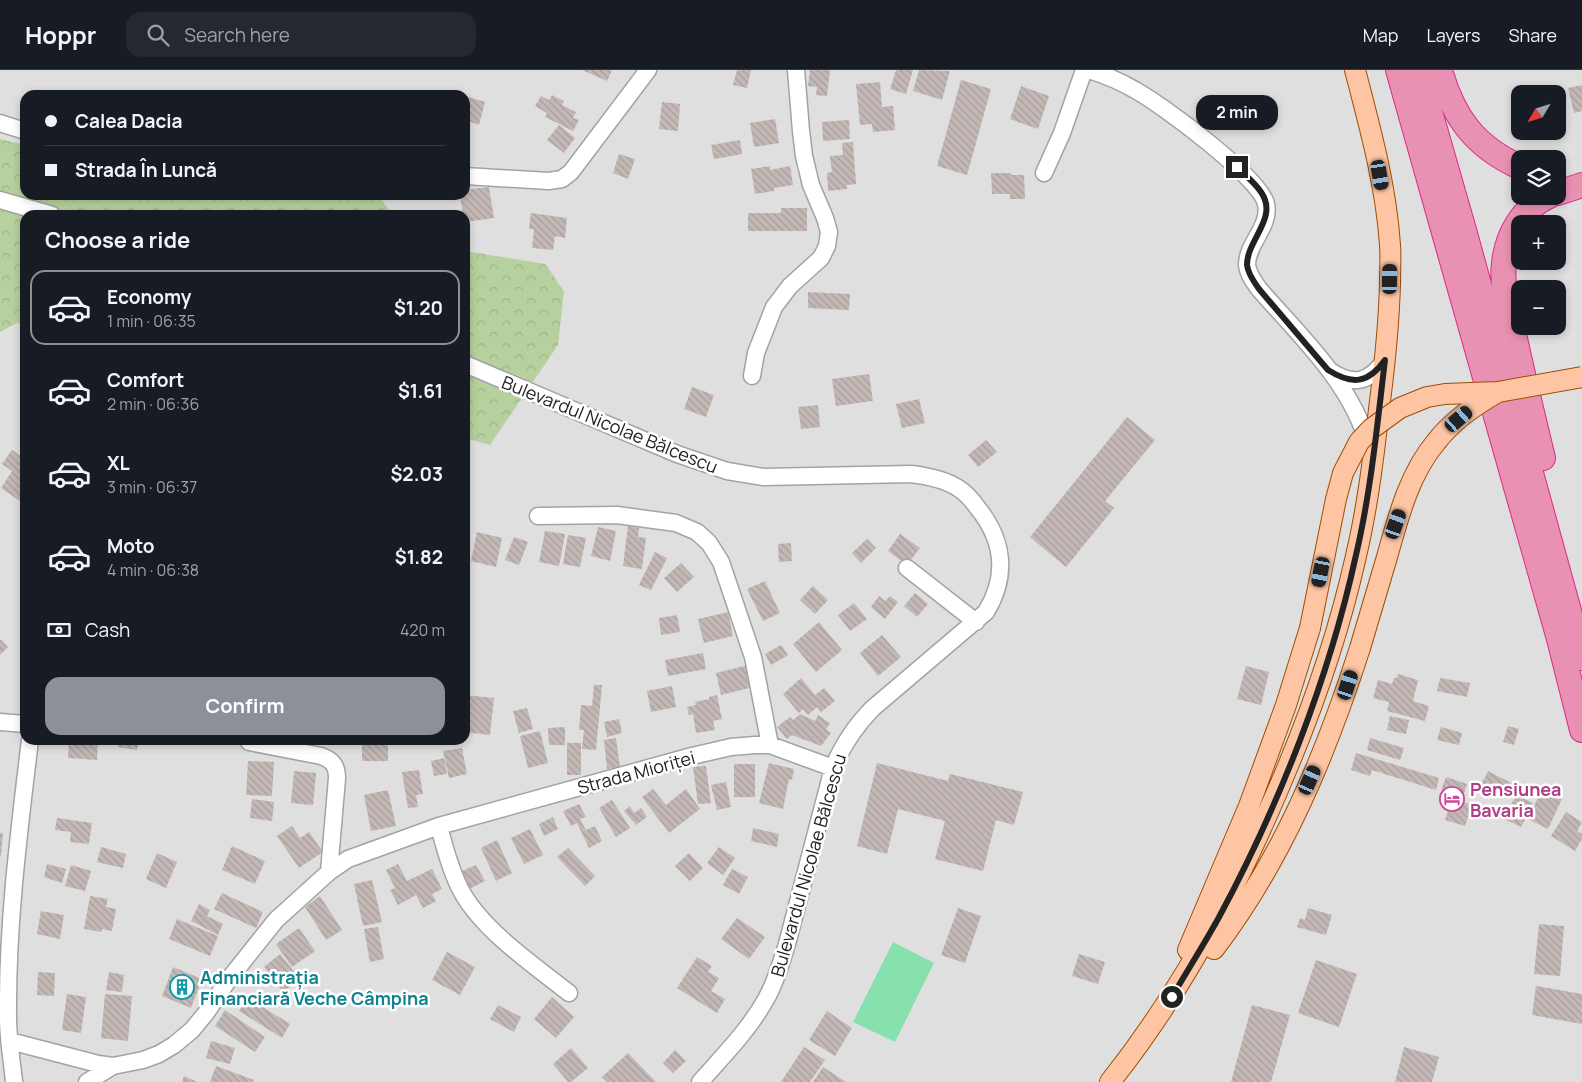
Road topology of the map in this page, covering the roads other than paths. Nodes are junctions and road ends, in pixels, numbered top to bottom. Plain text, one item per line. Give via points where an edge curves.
1 (648, 70) edge
2 (796, 70) edge
3 (1084, 70) edge
4 (1089, 70) edge
5 (1355, 70) edge
6 (1398, 70) edge
7 (1418, 70) edge
8 (1440, 70) edge
9 (0, 122) edge
10 (20, 129) edge
11 (1511, 163) edge
12 (1044, 173) dead end
13 (470, 176) edge
14 (1566, 181) edge
15 (1582, 184) edge
16 (1566, 190) edge
17 (0, 200) edge
18 (1536, 205) edge
19 (35, 210) edge
20 (1455, 233) junction
21 (1476, 308) junction
22 (1385, 360) junction
23 (470, 366) edge
24 (1328, 370) junction
25 (752, 376) dead end
26 (1582, 377) edge
27 (1498, 392) junction
28 (1373, 460) junction
29 (538, 516) dead end
30 (907, 568) dead end
31 (976, 622) junction
32 (1576, 635) junction
33 (1582, 658) edge
34 (0, 722) edge
35 (20, 724) edge
36 (1582, 730) edge
37 (29, 745) edge
38 (264, 745) edge
39 (770, 746) junction
40 (833, 768) junction
41 (439, 826) junction
42 (329, 872) junction
43 (5, 935) edge
44 (569, 993) dead end
45 (1172, 997) junction
46 (4, 1019) edge
47 (10, 1041) junction
48 (113, 1066) junction
49 (14, 1082) edge
50 (87, 1082) edge
51 (700, 1082) edge
52 (1110, 1082) edge

1 - 13 street via 571,172 562,179
2 - 25 street via 804,156 829,232 827,246 821,258 790,286 774,307 756,353
3 - 12 street
4 - 24 street via 1134,89 1161,106 1237,167 1262,193 1267,205 1266,217 1250,253 1247,266 1250,276
5 - 22 main road via 1378,159 1391,248
6 - 20 highway
7 - 20 highway
8 - 11 highway via 1461,120 1485,147
9 - 10 street
14 - 15 highway
15 - 16 highway
17 - 19 street
18 - 32 highway via 1514,227 1506,245 1503,265 1508,308 1578,603
20 - 21 highway
21 - 32 highway
21 - 36 highway via 1502,439
22 - 24 street via 1366,379 1352,381
22 - 28 main road
23 - 31 street, Bulevardul Nicolae Bălcescu via 668,450 727,471 764,477 911,474 949,483 960,489 983,513 997,541 1001,573 993,600
24 - 28 street via 1356,412
26 - 27 main road, bridge
27 - 45 main road, bridge via 1462,416 1436,441 1426,456 1396,524 1341,705 1276,852 1217,945
27 - 45 main road, bridge via 1445,394 1414,401 1385,417 1359,442 1343,473 1310,628 1286,705
28 - 45 main road via 1349,585 1299,740 1218,918
29 - 39 street via 617,515 676,523 697,532 710,543 721,562 754,657
30 - 31 street
31 - 40 street, Bulevardul Nicolae Bălcescu via 863,718 848,736
32 - 33 highway
34 - 35 street
37 - 43 street
38 - 42 street via 328,758 337,768
39 - 40 street, Strada Mioriței
39 - 41 street, Strada Mioriței via 731,748 692,756
40 - 51 street, Bulevardul Nicolae Bălcescu via 779,972 751,1022
41 - 42 street, Strada Mioriței via 367,851
41 - 44 street via 462,893 476,913 530,963
42 - 48 street, Strada Mioriței via 276,920 192,1030 159,1054
43 - 46 street
45 - 52 main road
46 - 47 street
47 - 48 street, Strada Mioriței
47 - 49 street
48 - 50 street, Strada Mioriței

